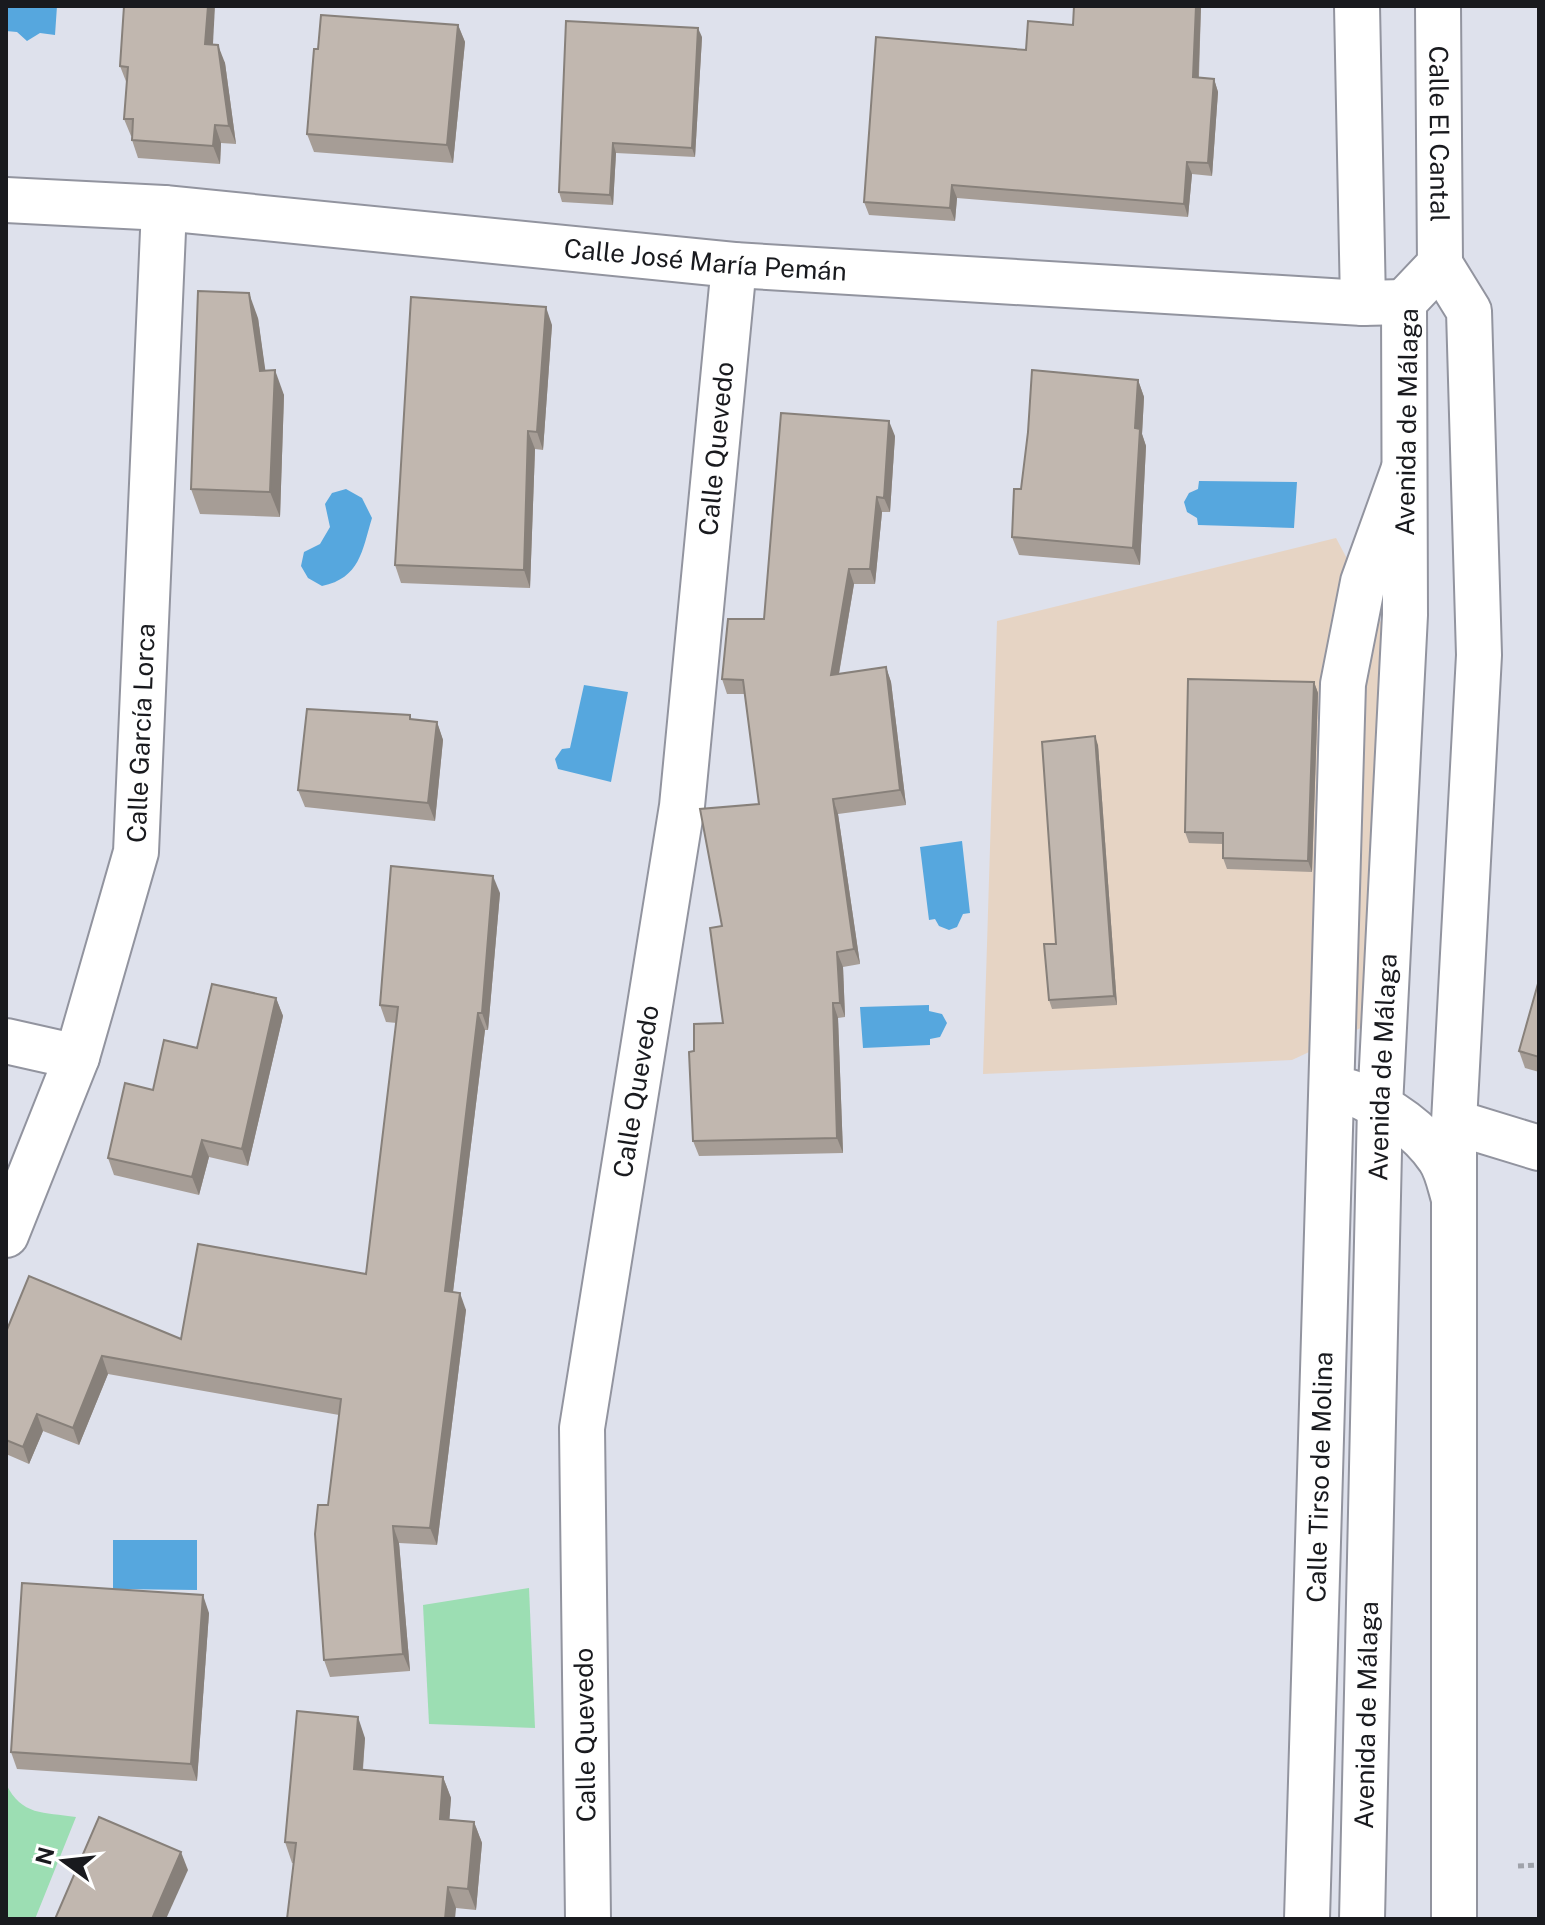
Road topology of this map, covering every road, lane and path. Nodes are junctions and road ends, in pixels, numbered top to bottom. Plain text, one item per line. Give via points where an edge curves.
1 (1357, 6) edge
2 (1438, 6) edge
3 (6, 200) edge
4 (164, 208) junction
5 (1440, 264) junction
6 (734, 265) junction
7 (1384, 303) junction
8 (1406, 462) junction
9 (6, 1041) edge
10 (77, 1057) junction
11 (1332, 1099) junction
12 (1380, 1106) junction
13 (1454, 1122) junction
14 (1539, 1148) edge
15 (1454, 1199) junction
16 (6, 1235) edge
17 (1324, 1402) junction
18 (1371, 1552) junction
19 (1539, 1865) edge
20 (1518, 1866) dead end
21 (588, 1919) edge
22 (1307, 1919) edge
23 (1362, 1919) edge
24 (1454, 1919) edge

1 - 7 street
2 - 5 street, Calle El Cantal
3 - 4 street, Calle José María Pemán
4 - 6 street, Calle José María Pemán
4 - 10 street, Calle García Lorca via 136,852
5 - 7 street, Avenida de Málaga
5 - 13 street, Avenida de Málaga via 1469,311 1479,640
6 - 7 street, Calle José María Pemán
6 - 21 street, Calle Quevedo via 682,806 582,1428
7 - 8 street, Avenida de Málaga
8 - 11 street, Calle Tirso de Molina via 1363,582 1343,684
8 - 12 street, Avenida de Málaga via 1405,615
9 - 10 street
10 - 16 street, Calle García Lorca
11 - 12 street
11 - 17 street, Calle Tirso de Molina
12 - 15 street via 1441,1159
12 - 18 street, Avenida de Málaga
13 - 14 street
13 - 15 street, Avenida de Málaga
15 - 24 street, Avenida de Málaga
17 - 18 street
17 - 22 street, Calle Tirso de Molina
18 - 23 street, Avenida de Málaga
19 - 20 path

